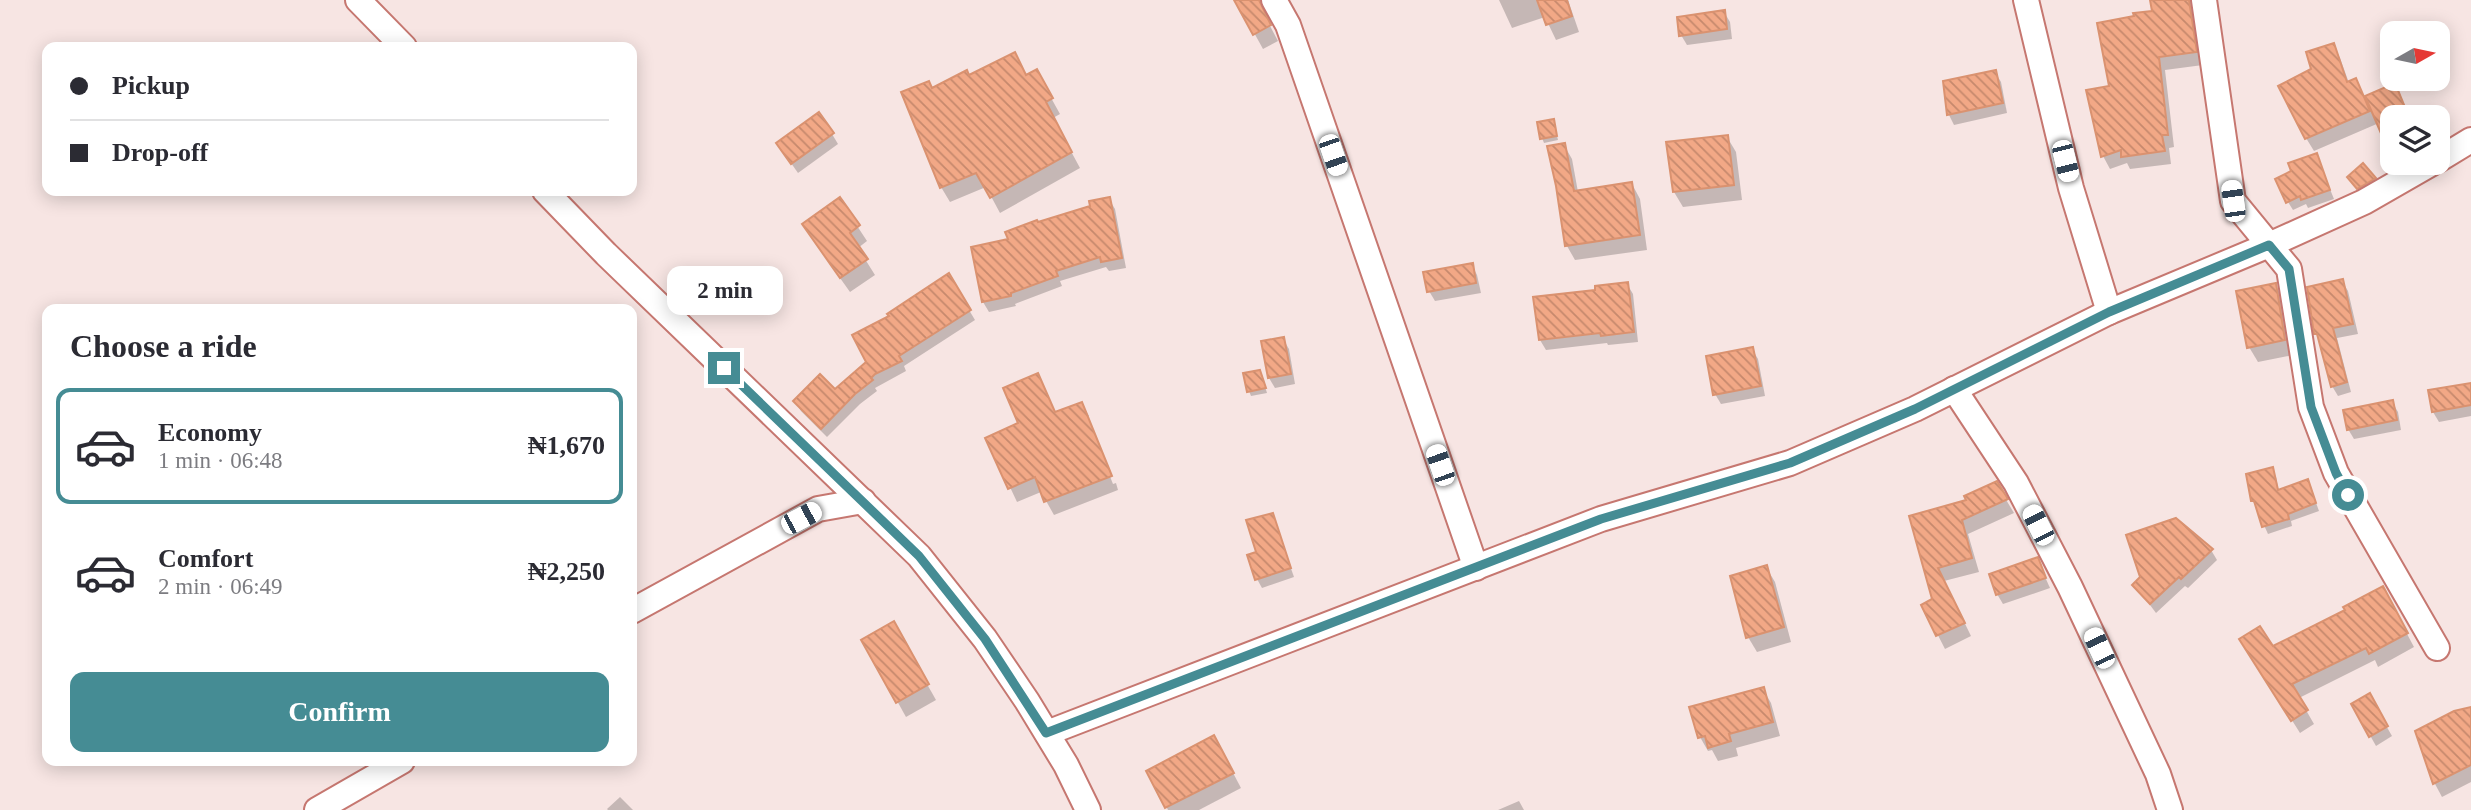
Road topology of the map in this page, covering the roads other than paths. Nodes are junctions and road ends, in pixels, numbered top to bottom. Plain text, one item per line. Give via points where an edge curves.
1 (358, 0) edge
2 (1274, 0) edge
3 (2026, 0) edge
4 (2204, 0) edge
5 (399, 42) edge
6 (2471, 140) edge
7 (2450, 153) edge
8 (2411, 175) edge
9 (550, 196) edge
10 (2269, 245) junction
11 (2109, 312) junction
12 (1954, 389) junction
13 (863, 501) junction
14 (1476, 568) junction
15 (637, 608) edge
16 (2437, 648) dead end
17 (1046, 733) junction
18 (393, 766) edge
19 (317, 810) edge
20 (1088, 810) edge
21 (2170, 810) edge

1 - 5 street
2 - 14 street via 1288,25
3 - 11 street via 2071,188
4 - 10 street via 2233,201
6 - 7 street
8 - 10 street
9 - 13 street
10 - 11 street
10 - 16 street via 2289,269 2311,407 2336,473
11 - 12 street
12 - 14 street via 1790,463 1601,519
12 - 21 street via 2016,483 2070,587 2158,774
13 - 15 street via 818,509
13 - 17 street via 919,556 985,639
14 - 17 street
17 - 20 street
18 - 19 street

